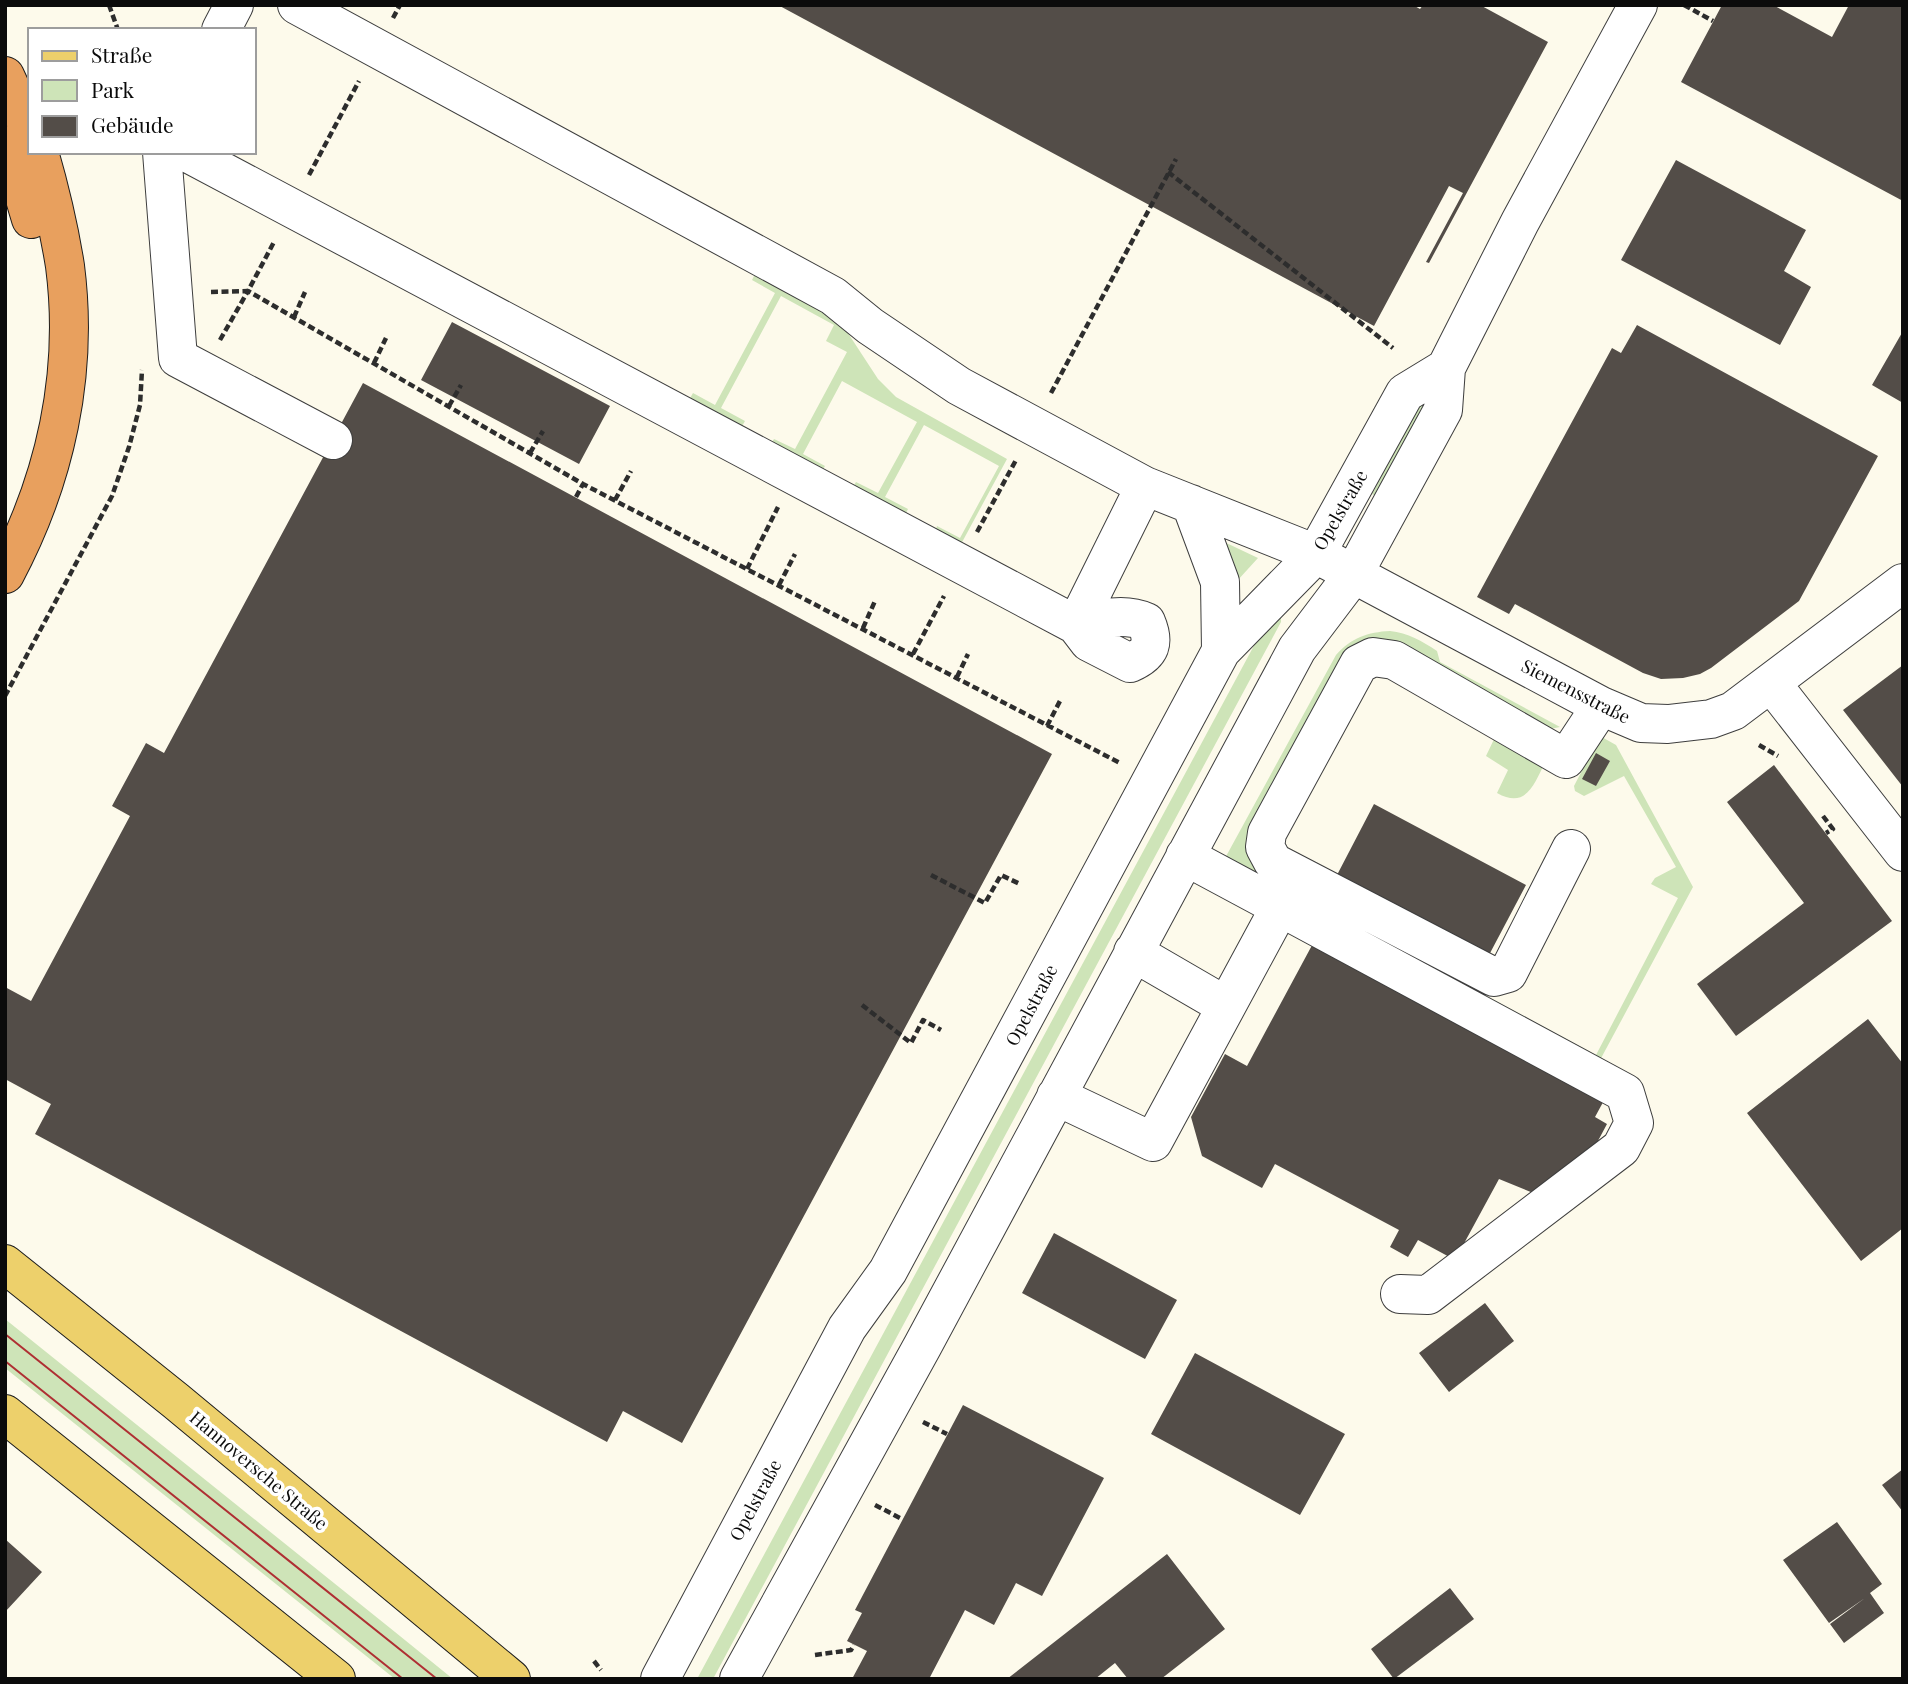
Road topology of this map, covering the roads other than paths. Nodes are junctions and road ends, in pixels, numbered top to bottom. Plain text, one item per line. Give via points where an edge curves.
1 (234, 5) edge
2 (297, 5) edge
3 (1638, 5) edge
4 (221, 28) edge
5 (5, 76) edge
6 (28, 126) edge
7 (5, 145) edge
8 (40, 154) edge
9 (162, 154) edge
10 (191, 154) edge
11 (1446, 368) junction
12 (333, 440) dead end
13 (1145, 486) junction
14 (1191, 504) junction
15 (5, 510) edge
16 (1316, 554) junction
17 (5, 575) edge
18 (1353, 575) junction
19 (1903, 583) edge
20 (1221, 651) junction
21 (1772, 684) junction
22 (1601, 706) junction
23 (1571, 849) dead end
24 (1903, 852) edge
25 (1185, 856) junction
26 (1280, 907) junction
27 (1133, 952) junction
28 (1226, 1006) junction
29 (1072, 1104) junction
30 (5, 1264) edge
31 (1400, 1294) dead end
32 (5, 1414) edge
33 (336, 1679) edge
34 (511, 1679) edge
35 (660, 1679) edge
36 (739, 1679) edge

1 - 4 street
2 - 13 street, Siemensstraße via 833,296 959,386
3 - 11 street
5 - 6 highway
7 - 15 highway via 31,216 46,345 40,412 21,478
8 - 17 highway via 65,268 69,346 62,416 45,485
9 - 12 street via 178,358
10 - 13 street via 1076,625
11 - 16 street, Opelstraße via 1405,393
11 - 18 street via 1443,410
13 - 14 street, Siemensstraße
14 - 16 street, Siemensstraße
14 - 20 street via 1220,582
16 - 18 street, Siemensstraße
16 - 20 street, Opelstraße
18 - 22 street, Siemensstraße
18 - 25 street via 1297,649
19 - 21 street, Siemensstraße
20 - 35 street, Opelstraße via 888,1271 847,1328
21 - 22 street, Siemensstraße via 1733,711 1690,723 1641,723
21 - 24 street
22 - 23 street via 1566,759 1394,660 1373,657 1359,664 1267,833 1265,847 1273,862 1494,977 1508,973
25 - 26 street
25 - 27 street
26 - 28 street
26 - 31 street via 1625,1093 1634,1123 1620,1148 1428,1294
27 - 28 street
27 - 29 street
28 - 29 street via 1153,1142
29 - 36 street via 923,1345
30 - 34 main road, Hannoversche Straße
32 - 33 main road

